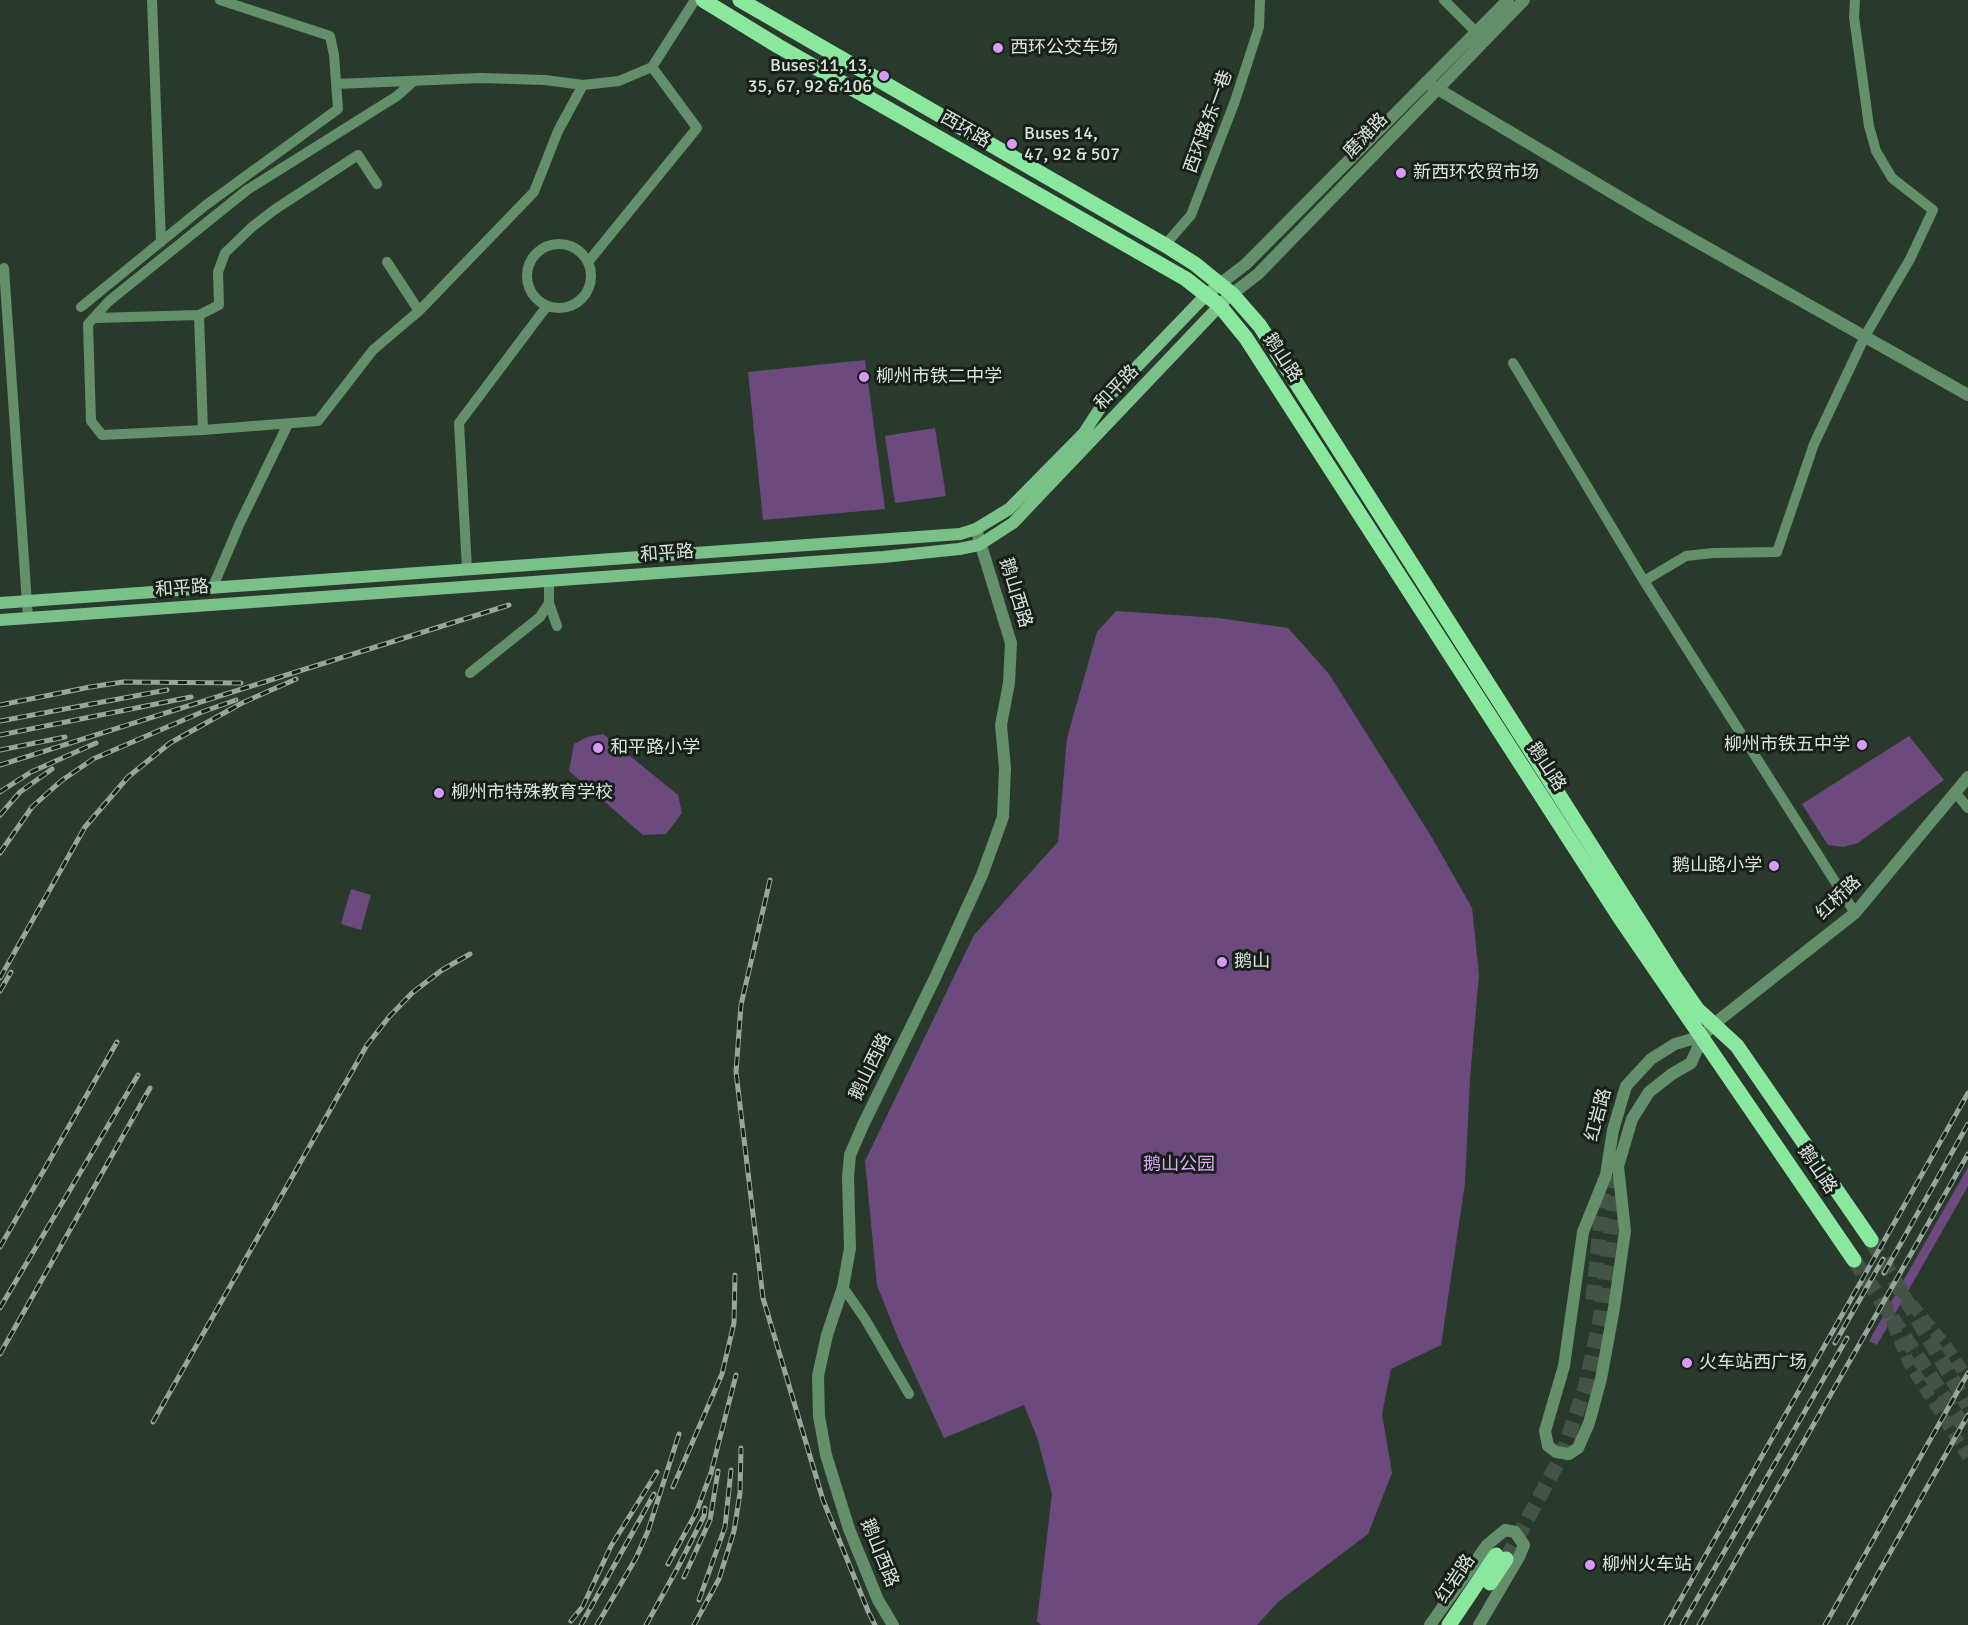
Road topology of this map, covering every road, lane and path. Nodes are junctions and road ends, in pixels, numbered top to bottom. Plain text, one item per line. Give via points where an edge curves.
1 (152, 0) edge
2 (220, 0) edge
3 (695, 0) edge
4 (703, 0) edge
5 (740, 0) edge
6 (1260, 0) edge
7 (1444, 0) edge
8 (1508, 0) edge
9 (1524, 0) edge
10 (1854, 0) edge
11 (1477, 33) junction
12 (652, 67) junction
13 (414, 81) junction
14 (336, 84) junction
15 (583, 85) junction
16 (1431, 85) junction
17 (376, 184) dead end
18 (161, 242) junction
19 (1166, 245) junction
20 (387, 262) dead end
21 (588, 262) junction
22 (4, 268) dead end
23 (1226, 289) junction
24 (1206, 295) junction
25 (1219, 305) junction
26 (547, 306) junction
27 (81, 307) dead end
28 (419, 311) junction
29 (199, 315) junction
30 (95, 318) junction
31 (1865, 336) junction
32 (1513, 363) dead end
33 (1968, 395) edge
34 (288, 424) junction
35 (203, 430) junction
36 (976, 529) junction
37 (980, 544) junction
38 (467, 569) junction
39 (549, 580) junction
40 (1644, 581) junction
41 (212, 589) junction
42 (26, 601) junction
43 (0, 603) edge
44 (549, 603) junction
45 (28, 618) junction
46 (0, 620) edge
47 (557, 626) dead end
48 (470, 673) dead end
49 (1968, 777) edge
50 (1955, 792) junction
51 (1968, 808) edge
52 (1855, 913) junction
53 (1714, 1024) junction
54 (1703, 1036) junction
55 (1870, 1240) tunnel mouth
56 (1854, 1260) tunnel mouth
57 (843, 1287) junction
58 (909, 1394) dead end
59 (893, 1625) edge
60 (1430, 1625) edge
61 (1449, 1625) edge
62 (1461, 1625) edge
63 (1479, 1625) edge

1 - 18 street
2 - 14 street via 330,36
3 - 12 street
4 - 24 main road, 西环路 via 1186,279
5 - 19 main road, 西环路
6 - 19 street, 西环路东一巷 via 1259,27 1235,101 1191,215
7 - 11 street
8 - 11 street, 磨滩路
9 - 16 street, 磨滩路
10 - 31 street via 1869,126 1876,151 1892,178 1933,210 1910,259
11 - 16 street, 磨滩路
12 - 15 street via 619,81
12 - 21 street via 697,128
13 - 14 street
13 - 15 street via 481,78
13 - 30 street via 397,96 248,190 109,301
14 - 18 street via 338,109
15 - 28 street via 558,131 534,192
16 - 23 street, 磨滩路 via 1258,274
16 - 31 street via 1653,217
17 - 29 street via 358,155 274,210 225,253 218,272 219,305
18 - 27 street
19 - 23 main road, 西环路
20 - 28 street
21 - 26 street via 591,283 579,302 558,309
21 - 26 street via 582,253 562,244 552,244 535,255 527,273 528,283 531,293
22 - 42 street
23 - 24 main road, 和平路
23 - 25 main road, 和平路
23 - 53 main road, 鹅山路 via 1260,326 1676,977 1697,1009
24 - 25 main road, 鹅山路
24 - 36 main road, 和平路 via 1104,402 1084,433 1009,510
25 - 37 main road, 和平路 via 1013,523
25 - 54 main road, 鹅山路 via 1246,338 1614,908
26 - 38 street via 459,423
28 - 34 street via 373,350 318,422
29 - 30 street
29 - 35 street
30 - 35 street via 88,324 91,421 102,435
31 - 33 street
31 - 40 street via 1814,444 1778,552 1686,556
32 - 40 street
34 - 35 street
34 - 41 street
36 - 37 street, 鹅山西路
36 - 38 main road, 和平路 via 960,534
37 - 39 main road, 和平路 via 883,556
37 - 57 street, 鹅山西路 via 1011,643 1001,725 1005,768 1003,818 982,875 850,1155 850,1248
38 - 41 main road, 和平路
39 - 44 street
39 - 45 main road, 和平路
40 - 52 street
41 - 42 main road, 和平路
42 - 43 main road, 和平路
42 - 45 street
44 - 47 street
44 - 48 street via 540,617
45 - 46 main road, 和平路
49 - 50 street, 红桥路
50 - 51 street
50 - 52 street, 红桥路
52 - 53 street, 红桥路
53 - 54 street, 红岩路
53 - 55 main road, 鹅山路 via 1737,1046
54 - 54 street, 红岩路 via 1675,1044 1651,1059 1626,1086 1605,1175 1583,1232 1564,1366 1545,1431 1548,1446 1556,1452 1569,1454 1578,1448 1601,1379 1625,1231 1618,1166 1632,1119 1649,1092 1691,1063
54 - 56 main road, 鹅山路
57 - 58 street
57 - 59 street, 鹅山西路 via 818,1376 819,1416 826,1455 849,1529 878,1600
60 - 63 street via 1487,1545 1505,1530 1515,1532 1524,1545
61 - 62 main road, 红岩路 via 1501,1557

